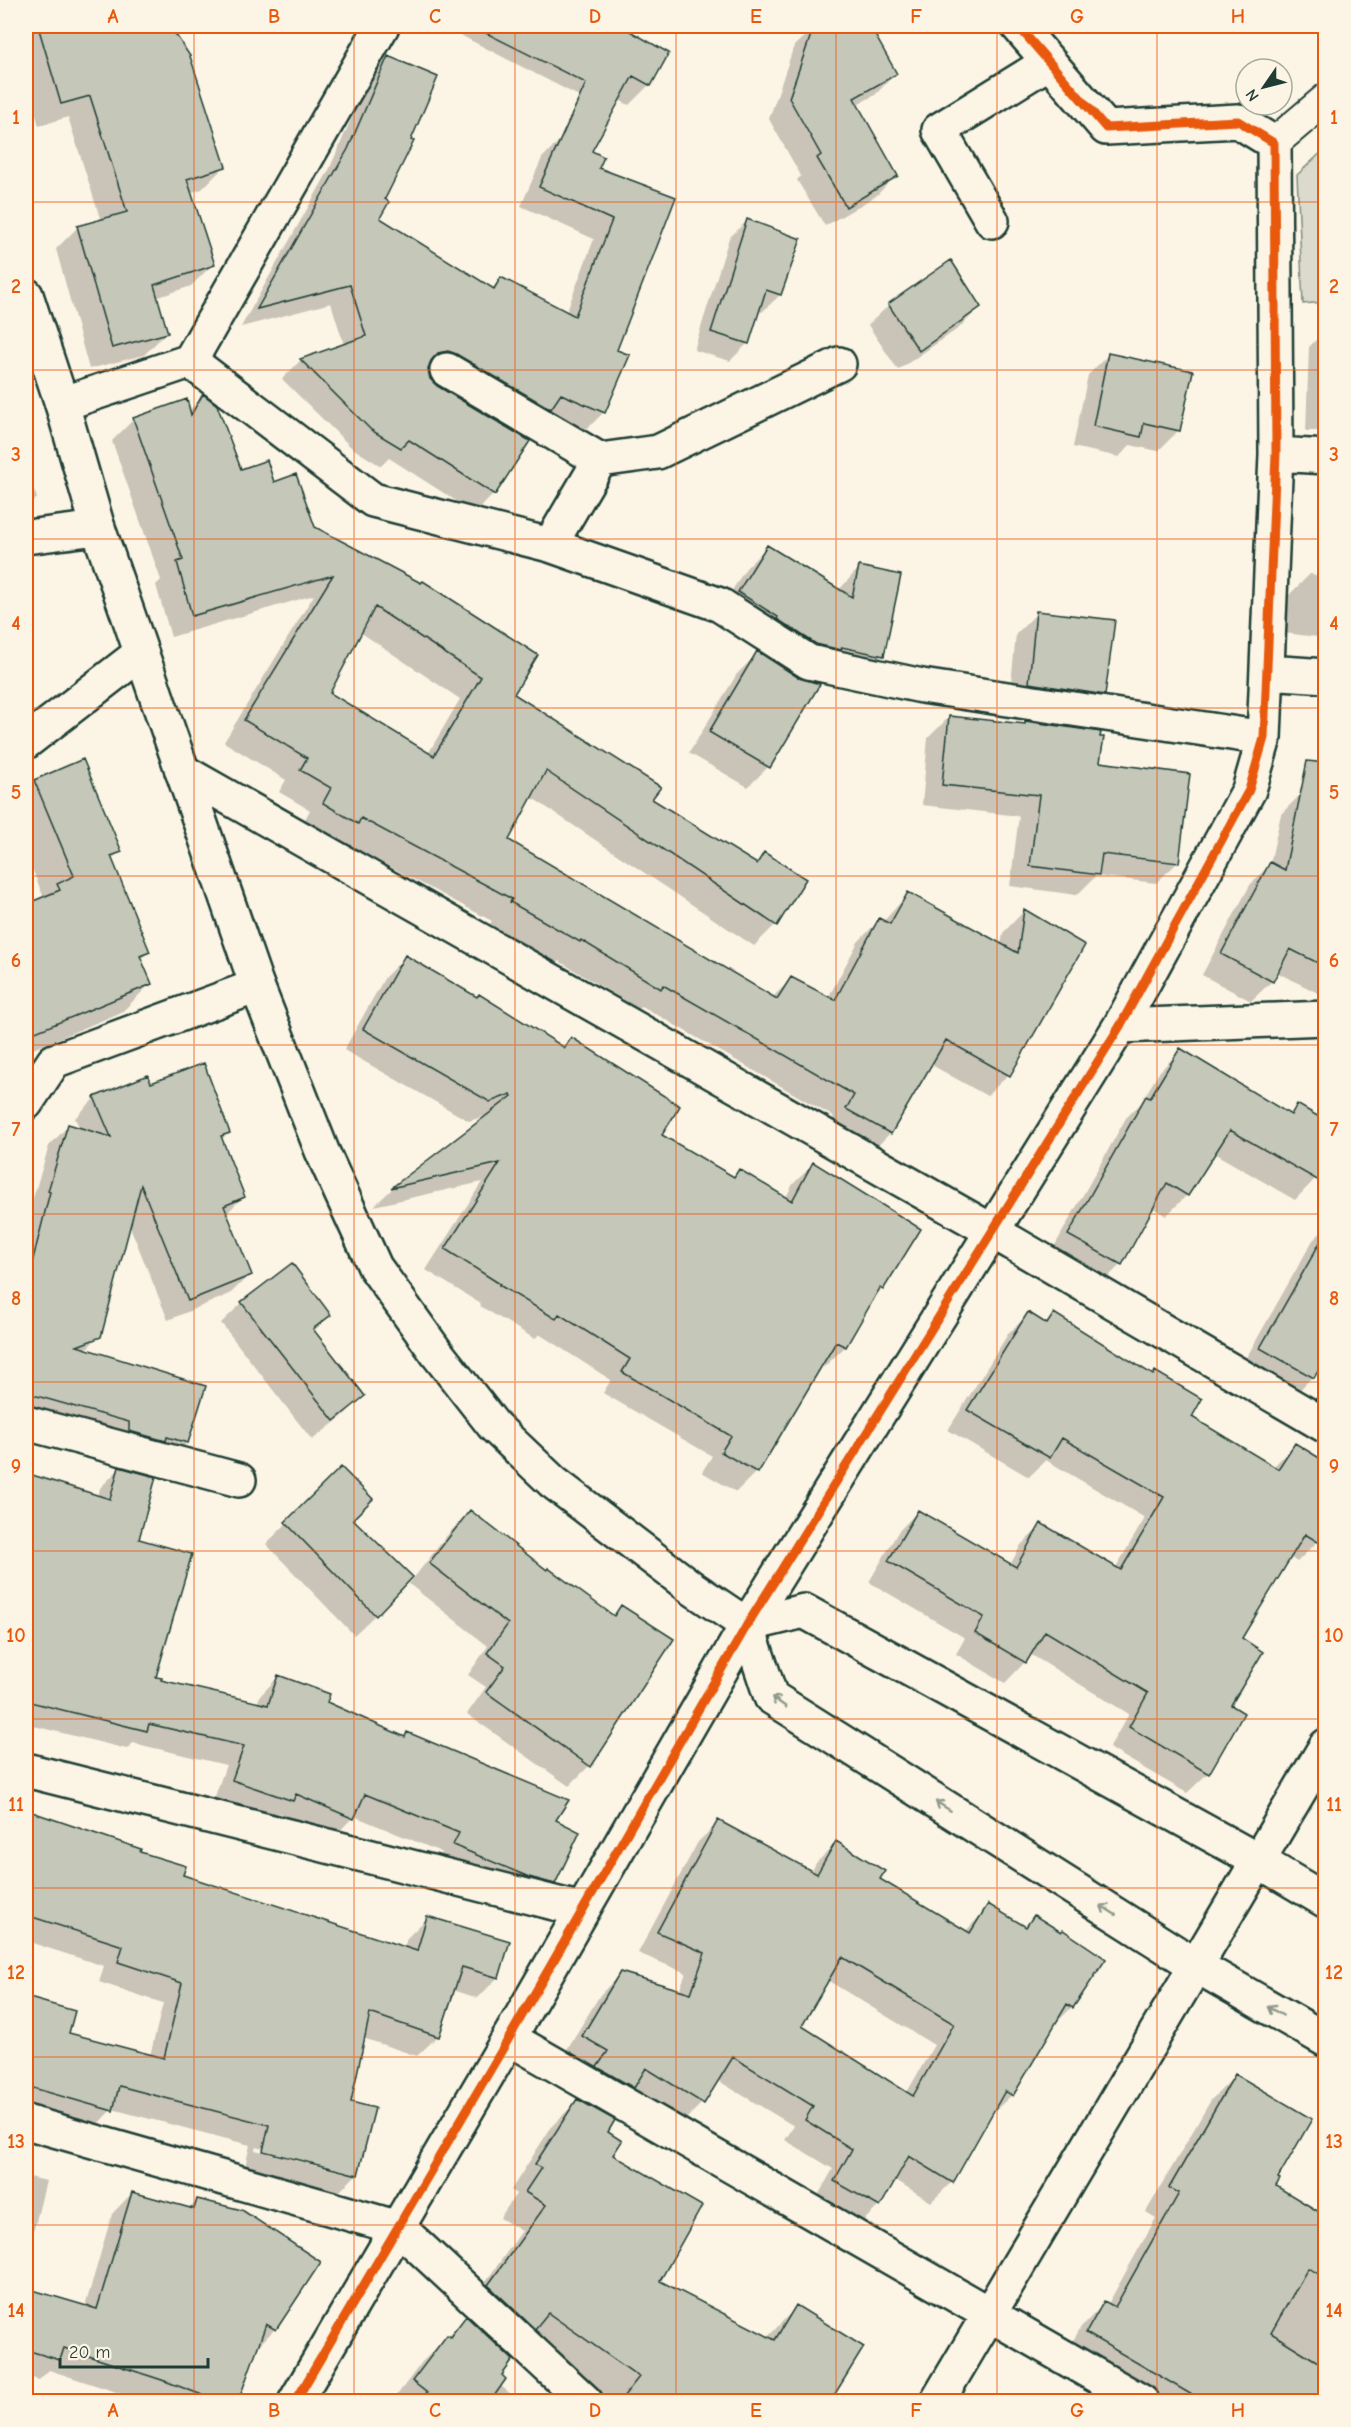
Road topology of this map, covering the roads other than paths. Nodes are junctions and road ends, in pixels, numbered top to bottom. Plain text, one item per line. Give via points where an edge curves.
1 (382, 26) edge
2 (1018, 26) edge
3 (1049, 62) junction
4 (1326, 99) edge
5 (1274, 143) junction
6 (992, 220) dead end
7 (26, 296) edge
8 (190, 361) junction
9 (839, 364) dead end
10 (447, 370) dead end
11 (62, 404) junction
12 (1276, 454) junction
13 (1326, 457) edge
14 (600, 460) junction
15 (98, 528) junction
16 (26, 537) edge
17 (550, 545) junction
18 (141, 653) junction
19 (1267, 672) junction
20 (1326, 676) edge
21 (1264, 738) junction
22 (26, 742) edge
23 (182, 771) junction
24 (257, 986) junction
25 (1326, 1018) edge
26 (1120, 1026) junction
27 (30, 1089) edge
28 (992, 1231) junction
29 (26, 1423) edge
30 (1326, 1426) edge
31 (239, 1480) dead end
32 (747, 1625) junction
33 (1326, 1746) edge
34 (26, 1770) edge
35 (1257, 1860) junction
36 (1326, 1901) edge
37 (582, 1910) junction
38 (1195, 1965) junction
39 (509, 2038) junction
40 (1326, 2040) edge
41 (26, 2122) edge
42 (399, 2228) junction
43 (989, 2314) junction
44 (295, 2402) edge
45 (586, 2402) edge
46 (937, 2402) edge
47 (1142, 2402) edge

1 - 8 street
2 - 3 street
3 - 5 street via 1106,128 1238,121
3 - 6 street via 939,130
4 - 5 lane
5 - 12 street
7 - 11 street
8 - 11 street
8 - 17 street via 373,500
9 - 14 street via 657,452
10 - 14 street
11 - 15 street
12 - 13 street
12 - 19 street
14 - 17 street
15 - 16 street
15 - 18 street
17 - 21 street via 720,605 809,662 922,686
18 - 22 street
18 - 23 street
19 - 20 street
19 - 21 street
21 - 26 street via 1249,790
23 - 24 street
23 - 28 street
24 - 27 street via 54,1061
24 - 32 street via 322,1152 375,1267 436,1352 494,1426 553,1482
25 - 26 street
26 - 28 street
28 - 30 street
28 - 32 street
29 - 31 street
32 - 35 street via 804,1611
32 - 37 street
38 -> 32 street via 771,1697
33 - 35 street
34 - 37 street
35 - 36 street
35 - 38 street
37 - 39 street
40 -> 38 street
38 - 43 street
39 - 42 street
39 - 43 street
41 - 42 street
42 - 44 street
42 - 45 street
43 - 46 street
43 - 47 street

